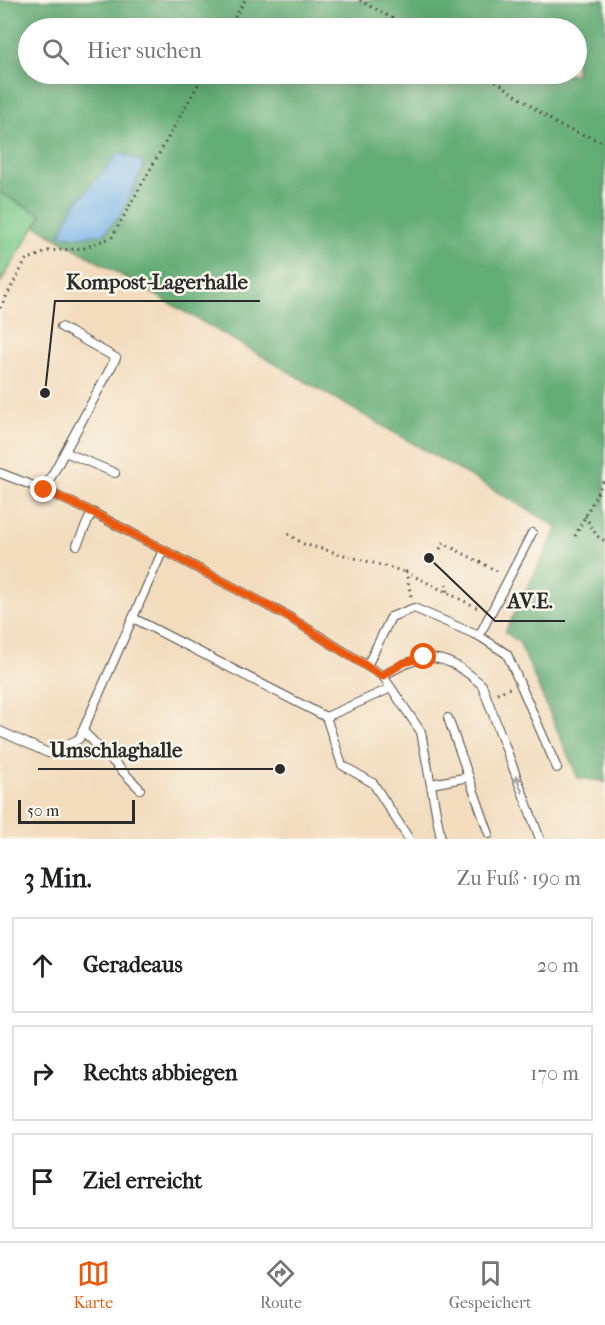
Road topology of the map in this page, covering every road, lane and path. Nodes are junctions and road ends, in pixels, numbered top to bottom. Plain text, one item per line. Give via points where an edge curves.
1 (245, 0) edge
2 (360, 0) edge
3 (235, 18) edge
4 (392, 18) edge
5 (198, 84) edge
6 (500, 84) edge
7 (605, 144) edge
8 (0, 308) edge
9 (61, 327) dead end
10 (65, 452) junction
11 (0, 473) edge
12 (115, 473) dead end
13 (605, 478) edge
14 (44, 490) junction
15 (92, 512) junction
16 (585, 516) junction
17 (532, 533) dead end
18 (288, 534) dead end
19 (575, 536) dead end
20 (605, 541) edge
21 (77, 545) dead end
22 (440, 549) dead end
23 (163, 550) junction
24 (406, 572) junction
25 (509, 577) junction
26 (446, 584) dead end
27 (448, 593) junction
28 (414, 608) junction
29 (490, 614) junction
30 (133, 618) junction
31 (479, 636) junction
32 (367, 666) junction
33 (382, 676) junction
34 (391, 688) junction
35 (510, 688) dead end
36 (504, 690) dead end
37 (326, 717) junction
38 (448, 718) dead end
39 (0, 731) edge
40 (83, 731) junction
41 (557, 768) dead end
42 (469, 777) junction
43 (431, 783) junction
44 (140, 789) dead end
45 (489, 834) dead end
46 (409, 839) edge
47 (441, 839) edge
48 (540, 839) edge

1 - 3 path
2 - 4 path
5 - 8 path via 112,237 84,248 49,251 26,260
6 - 7 path via 558,125
9 - 10 lane via 116,358
10 - 12 lane
10 - 14 lane
11 - 14 lane
13 - 16 path
14 - 15 lane
15 - 21 lane
15 - 23 lane
16 - 19 path
16 - 20 path via 597,536
17 - 25 lane
18 - 24 path via 304,544
22 - 25 path via 443,543
23 - 30 lane
23 - 32 lane via 289,617
24 - 27 path
24 - 28 path
25 - 29 lane
26 - 27 path
27 - 29 path
28 - 31 lane
28 - 32 lane via 391,616
29 - 31 lane
30 - 37 lane
30 - 40 lane
31 - 41 lane via 507,654
32 - 33 lane
33 - 34 lane
48 -> 33 lane via 482,685 453,663 424,657 403,663
34 - 37 lane
34 - 43 lane via 421,732
35 - 36 path
37 - 46 lane via 342,765 373,783
38 - 42 lane
39 - 40 lane via 48,753 79,740
40 - 44 lane
42 - 43 lane
42 - 45 lane
43 - 47 lane

